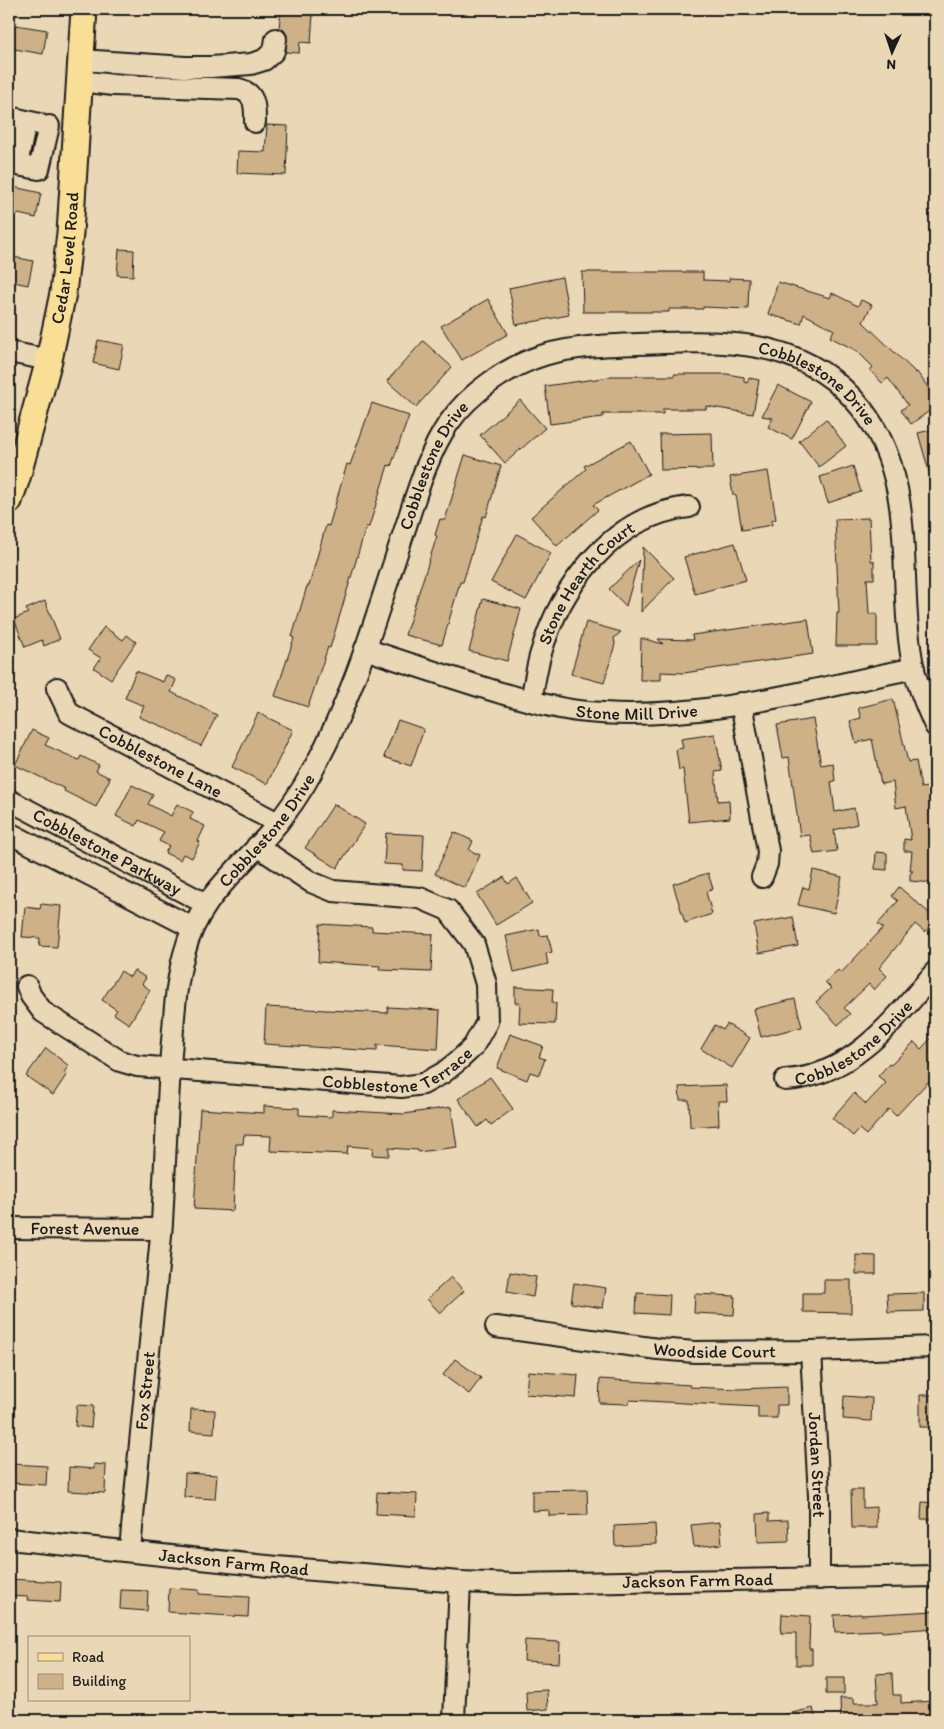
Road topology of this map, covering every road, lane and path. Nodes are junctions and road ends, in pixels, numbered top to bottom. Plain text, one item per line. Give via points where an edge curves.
1 (84, 9) edge
2 (276, 39) dead end
3 (80, 71) junction
4 (18, 119) edge
5 (255, 122) dead end
6 (49, 126) junction
7 (78, 131) junction
8 (9, 353) edge
9 (49, 360) junction
10 (11, 485) edge
11 (688, 507) dead end
12 (364, 649) junction
13 (914, 668) junction
14 (57, 688) dead end
15 (530, 701) junction
16 (741, 703) junction
17 (935, 726) edge
18 (9, 800) edge
19 (278, 823) junction
20 (9, 833) edge
21 (257, 846) junction
22 (762, 877) dead end
23 (206, 904) junction
24 (192, 928) junction
25 (935, 972) edge
26 (27, 986) dead end
27 (170, 1070) junction
28 (786, 1080) dead end
29 (9, 1228) edge
30 (161, 1229) junction
31 (496, 1327) dead end
32 (935, 1347) edge
33 (812, 1351) junction
34 (9, 1539) edge
35 (130, 1551) junction
36 (935, 1576) edge
37 (819, 1579) junction
38 (460, 1582) junction
39 (454, 1720) edge

1 - 3 main road, Cedar Level Road
2 - 3 street via 274,51 264,60 251,64
3 - 5 street via 113,85 239,89 251,96 255,103
3 - 7 main road, Cedar Level Road
4 - 6 street
4 - 6 street via 17,165 39,169
6 - 7 street
7 - 9 main road, Cedar Level Road via 67,262
8 - 9 street
9 - 10 main road, Cedar Level Road
11 - 15 street, Stone Hearth Court via 673,508 638,522 617,537 580,573 553,621 540,656
12 - 13 street, Cobblestone Drive via 436,445 455,414 476,394 518,365 567,350 719,342 779,350 802,360 842,388 872,422 892,466 898,489
12 - 15 street, Stone Mill Drive
12 - 19 street, Cobblestone Drive via 328,742 310,776
13 - 16 street, Stone Mill Drive
13 - 17 street, Cobblestone Drive
14 - 19 street, Cobblestone Lane via 69,713
15 - 16 street, Stone Mill Drive via 610,714 704,709
16 - 22 street via 768,850
18 - 23 street, Cobblestone Parkway
19 - 21 street, Cobblestone Drive
20 - 24 street, Cobblestone Parkway
21 - 23 street, Cobblestone Drive
21 - 27 street, Cobblestone Terrace via 311,882 333,891 420,898 448,910 474,944 486,984 487,1022 473,1047 443,1073 423,1084 401,1087
23 - 24 street, Cobblestone Drive
24 - 27 street, Cobblestone Drive via 178,983
25 - 28 street, Cobblestone Drive via 878,1036 858,1053 837,1067
26 - 27 street, Cobblestone Terrace via 43,1012 120,1061
27 - 30 street, Cobblestone Drive
29 - 30 street, Forest Avenue
30 - 35 street, Fox Street
31 - 33 street, Woodside Court via 695,1352
32 - 33 street, Woodside Court
33 - 37 street, Jordan Street via 819,1496
34 - 35 street, Jackson Farm Road
35 - 38 street, Jackson Farm Road
36 - 37 street, Jackson Farm Road
37 - 38 street, Jackson Farm Road
38 - 39 street

